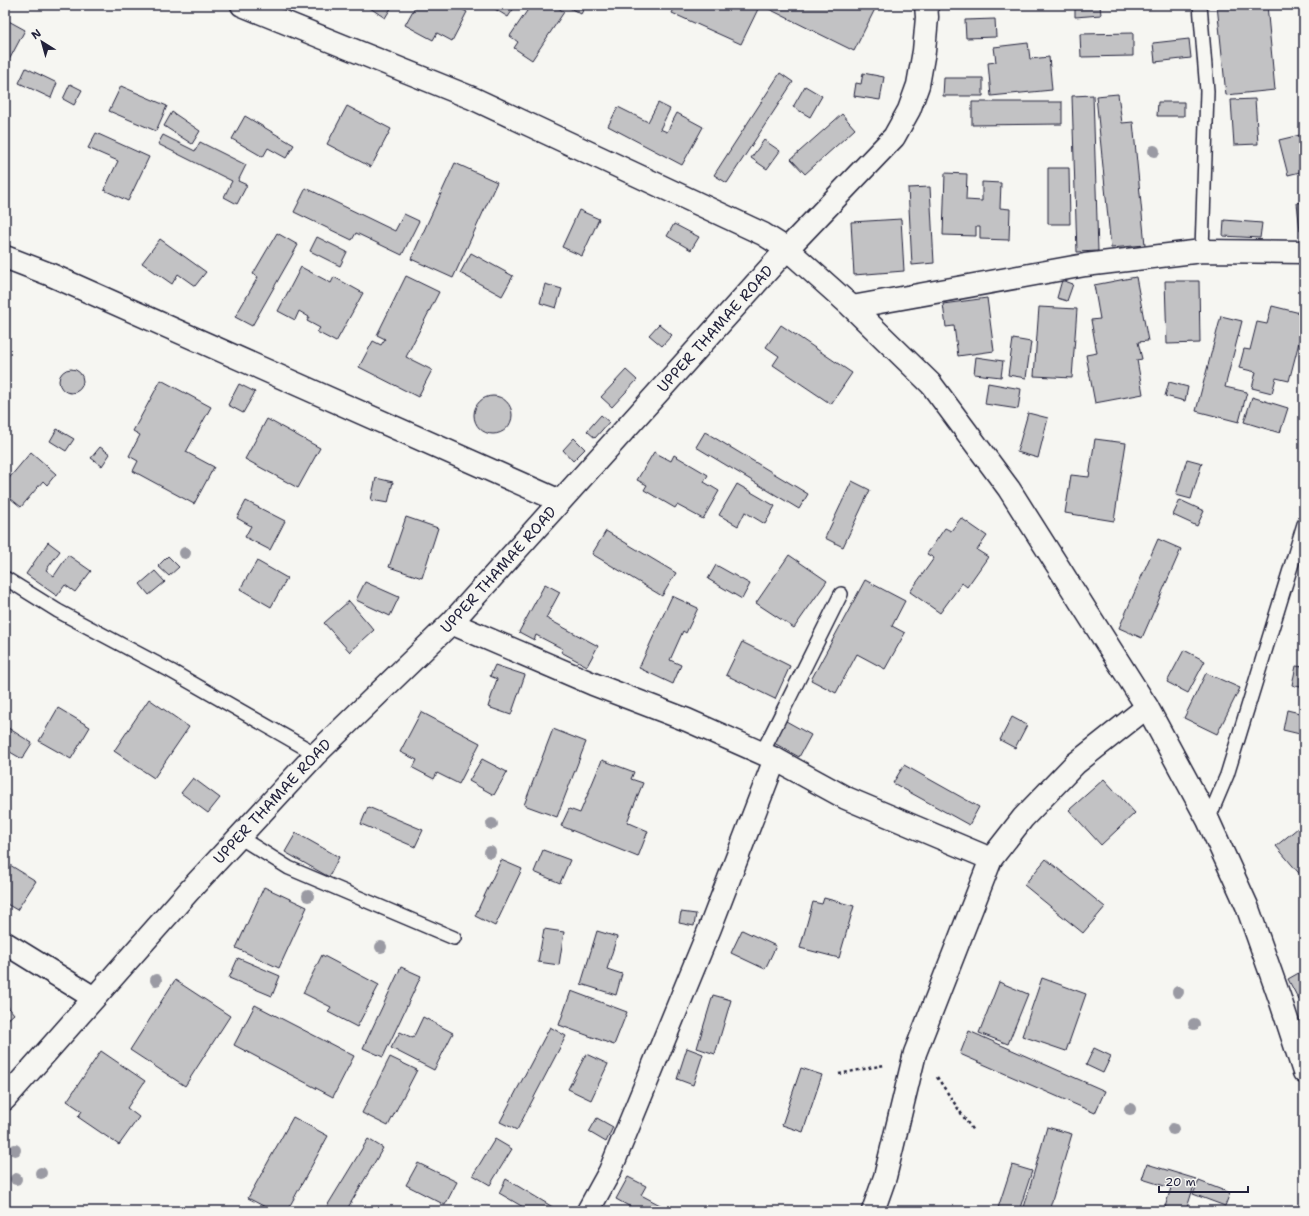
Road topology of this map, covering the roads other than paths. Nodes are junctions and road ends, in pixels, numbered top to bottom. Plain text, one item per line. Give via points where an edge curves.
1 (242, 5) edge
2 (926, 5) edge
3 (1200, 5) edge
4 (787, 250) junction
5 (1202, 251) junction
6 (1304, 252) edge
7 (5, 257) edge
8 (852, 307) junction
9 (560, 501) junction
10 (1304, 524) edge
11 (5, 578) edge
12 (841, 594) dead end
13 (451, 623) junction
14 (1147, 707) junction
15 (316, 754) junction
16 (768, 756) junction
17 (1208, 820) junction
18 (239, 837) junction
19 (991, 859) junction
20 (454, 938) dead end
21 (5, 943) edge
22 (94, 998) junction
23 (1304, 1072) edge
24 (5, 1099) edge
25 (588, 1211) edge
26 (873, 1211) edge

1 - 4 street via 472,98 763,234
2 - 4 street, UPPER THAMAE ROAD via 924,51 918,85 909,110 894,137
3 - 5 lane via 1207,91
4 - 8 street
4 - 9 street, UPPER THAMAE ROAD
5 - 6 street
5 - 8 street via 1085,265
7 - 9 street via 56,277
8 - 14 street via 931,384 1008,489
9 - 13 street, UPPER THAMAE ROAD
10 - 17 lane via 1227,775
11 - 15 lane via 58,611 171,671
12 - 16 lane
13 - 15 street, UPPER THAMAE ROAD
13 - 16 street via 593,684 688,720
14 - 17 street
14 - 19 street via 1076,764 1023,818
15 - 18 street, UPPER THAMAE ROAD
16 - 19 street via 846,798
16 - 25 street via 707,936 610,1171
17 - 23 street via 1247,906
18 - 20 lane via 289,868
18 - 22 street, UPPER THAMAE ROAD
19 - 26 street via 915,1054 885,1177
21 - 22 street
22 - 24 street, UPPER THAMAE ROAD

